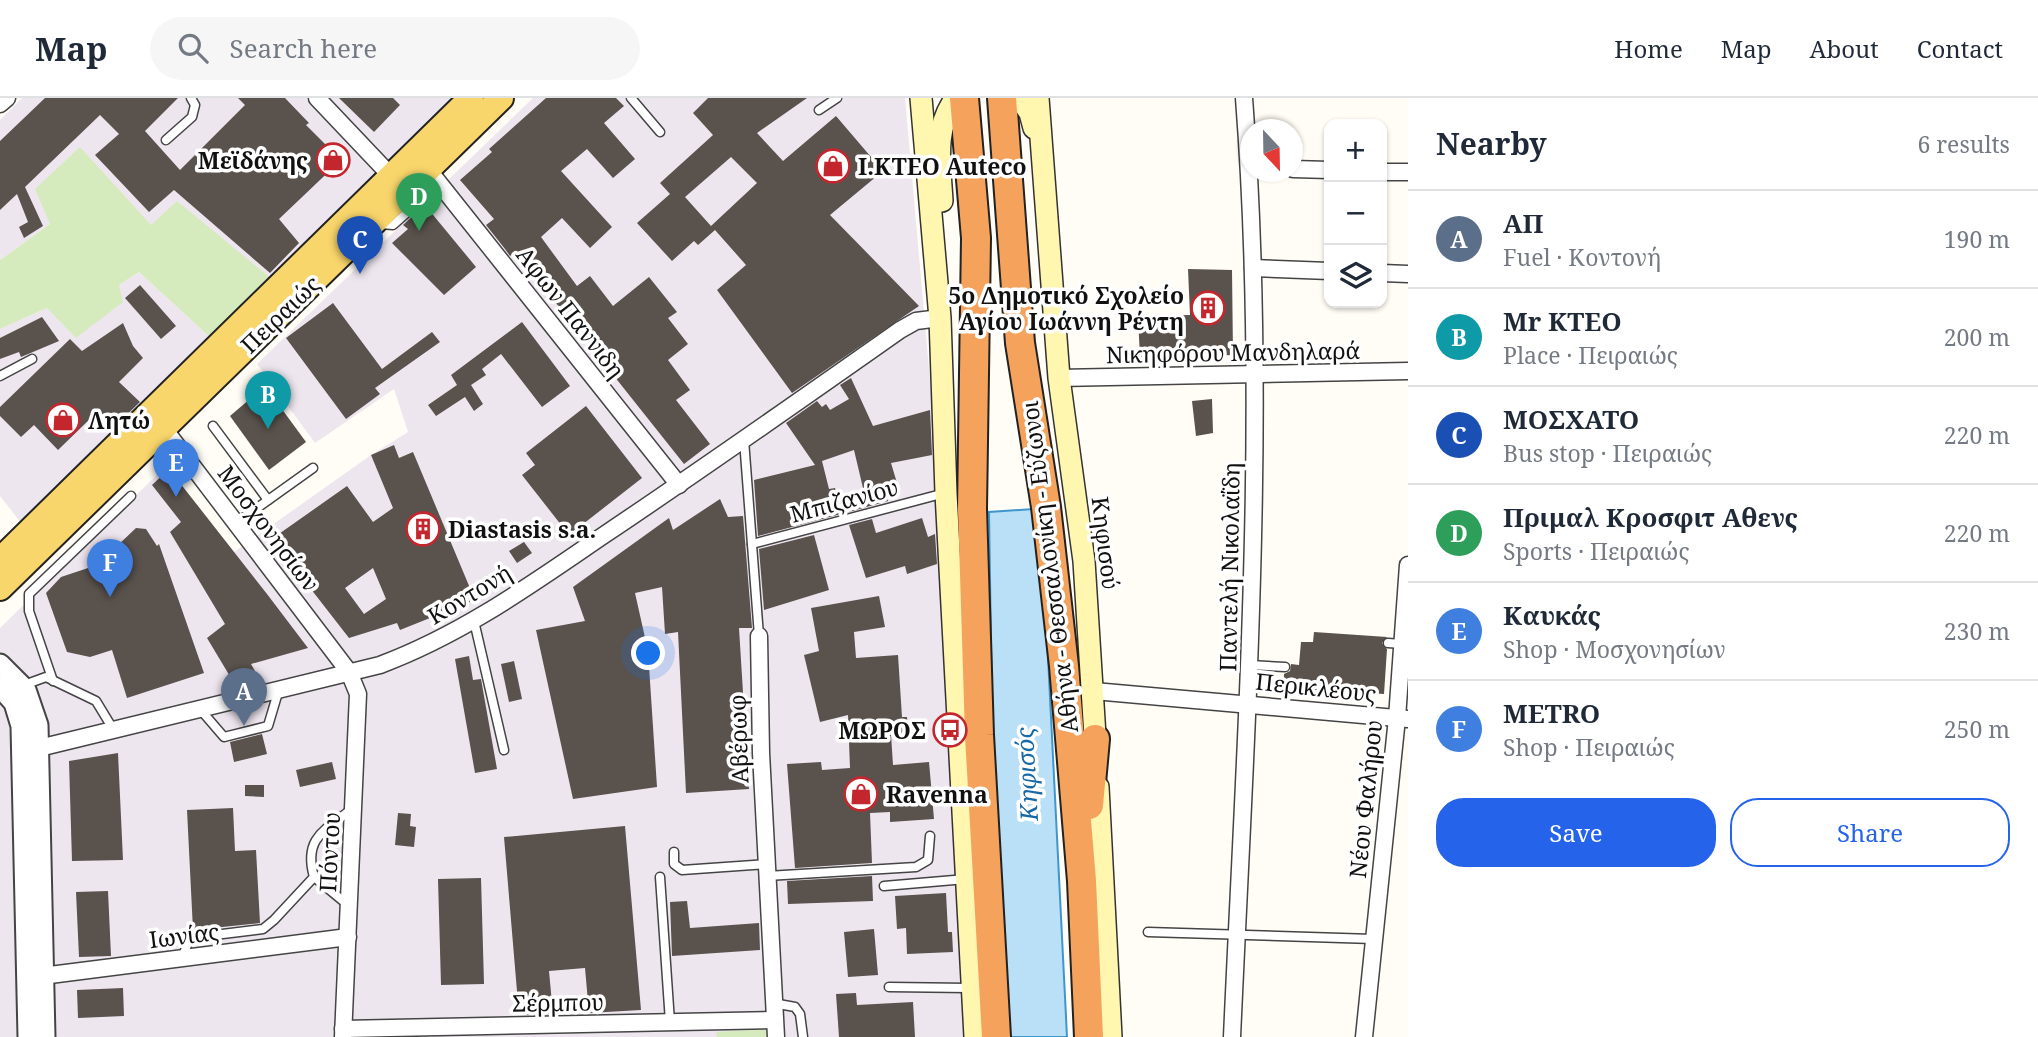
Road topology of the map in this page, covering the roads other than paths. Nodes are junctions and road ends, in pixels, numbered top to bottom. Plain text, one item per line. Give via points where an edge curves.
1 (7, 98) edge
2 (191, 98) edge
3 (317, 98) edge
4 (471, 98) edge
5 (501, 98) edge
6 (631, 98) edge
7 (836, 98) edge
8 (921, 98) edge
9 (956, 98) edge
10 (964, 98) edge
11 (1002, 98) edge
12 (1020, 98) edge
13 (1038, 98) edge
14 (1244, 98) edge
15 (0, 104) edge
16 (819, 110) dead end
17 (1246, 119) edge
18 (660, 132) dead end
19 (166, 139) dead end
20 (1303, 169) edge
21 (1324, 170) edge
22 (411, 171) junction
23 (1387, 172) edge
24 (1408, 172) edge
25 (1250, 182) edge
26 (1047, 206) junction
27 (1253, 268) junction
28 (1324, 271) edge
29 (1387, 273) edge
30 (1408, 274) edge
31 (940, 318) junction
32 (32, 359) dead end
33 (1408, 371) edge
34 (1256, 374) junction
35 (0, 376) edge
36 (1059, 378) junction
37 (158, 420) junction
38 (214, 426) dead end
39 (744, 440) junction
40 (313, 468) dead end
41 (678, 485) junction
42 (946, 493) junction
43 (131, 496) dead end
44 (268, 500) junction
45 (972, 509) junction
46 (236, 523) junction
47 (752, 544) junction
48 (0, 560) edge
49 (1408, 565) edge
50 (0, 589) edge
51 (1406, 619) edge
52 (474, 621) junction
53 (759, 636) joint
54 (0, 664) edge
55 (1250, 665) junction
56 (1285, 667) dead end
57 (349, 672) junction
58 (53, 681) junction
59 (22, 686) junction
60 (0, 687) edge
61 (278, 689) junction
62 (958, 689) junction
63 (1094, 691) junction
64 (1249, 703) junction
65 (200, 708) junction
66 (1402, 718) edge
67 (113, 729) junction
68 (1095, 739) junction
69 (39, 748) junction
70 (503, 750) dead end
71 (355, 807) junction
72 (930, 836) dead end
73 (674, 852) dead end
74 (767, 870) junction
75 (314, 877) junction
76 (660, 877) dead end
77 (966, 879) junction
78 (1082, 881) junction
79 (884, 886) dead end
80 (349, 906) junction
81 (1148, 932) dead end
82 (1237, 934) junction
83 (348, 937) junction
84 (1373, 939) junction
85 (182, 958) junction
86 (35, 977) junction
87 (890, 987) dead end
88 (972, 988) junction
89 (773, 1003) junction
90 (670, 1022) junction
91 (713, 1029) edge
92 (775, 1029) edge
93 (408, 1032) edge
94 (343, 1033) edge
95 (28, 1037) edge
96 (45, 1037) edge
97 (803, 1037) edge
98 (975, 1037) edge
99 (996, 1037) edge
100 (1089, 1037) edge
101 (1111, 1037) edge
102 (1232, 1037) edge
103 (1364, 1037) edge

1 - 15 street
2 - 19 lane via 195,104 192,117
3 - 22 street, Αφων Παννιδη
4 - 22 main road, Πειραιώς
5 - 22 main road, Πειραιώς
6 - 18 lane
7 - 16 lane
8 - 31 main road
9 - 31 main road via 947,110 939,142 944,244
10 - 45 highway via 976,239
11 - 78 highway, Αθήνα - Θεσσαλονίκη - Εύζωνοι via 1020,343 1046,506
12 - 26 main road via 1030,113
13 - 26 main road, Κηφισού
14 - 17 street, Παντελή Νικολαΐδη
20 - 21 street
22 - 37 main road, Πειραιώς
22 - 37 main road, Πειραιώς via 373,223
22 - 41 street, Αφων Παννιδη
23 - 24 street
25 - 27 street, Παντελή Νικολαΐδη
26 - 36 main road, Κηφισού
27 - 28 street
27 - 34 street, Παντελή Νικολαΐδη
29 - 30 street
31 - 39 street, Κοντονή via 916,321 900,330
31 - 42 main road
32 - 35 lane
33 - 34 street, Νικηφόρου Μανδηλαρά
34 - 36 street, Νικηφόρου Μανδηλαρά
34 - 55 street, Παντελή Νικολαΐδη
36 - 63 main road, Κηφισού via 1084,561
37 - 46 street, Μοσχονησίων
37 - 48 main road, Πειραιώς
37 - 50 main road, Πειραιώς
38 - 44 lane
39 - 41 street, Κοντονή
39 - 47 lane, Αβέρωφ
40 - 44 lane
41 - 52 street, Κοντονή
42 - 47 lane, Μπιζανίου
42 - 62 main road
43 - 58 lane via 29,594 29,611
44 - 46 lane
45 - 62 highway via 962,549
45 - 99 highway
46 - 57 street, Μοσχονησίων
47 - 53 lane, Αβέρωφ
49 - 51 street, Νέου Φαλήρου
51 - 66 street, Νέου Φαλήρου via 1395,643
52 - 57 street, Κοντονή via 414,652
52 - 70 lane
53 - 74 street, Αβέρωφ
54 - 59 street
55 - 56 lane
55 - 64 street, Παντελή Νικολαΐδη
57 - 61 street, Κοντονή
57 - 71 street, Πόντου via 360,706
58 - 59 lane via 41,678
58 - 67 lane via 96,701
59 - 69 street via 34,708
60 - 86 street via 14,703 21,726
61 - 65 street, Κοντονή
61 - 65 lane via 268,726 224,737
62 - 77 main road
63 - 64 street, Περικλέους
63 - 68 main road, Κηφισού
64 - 66 street, Περικλέους
64 - 82 street, Παντελή Νικολαΐδη
65 - 67 street, Κοντονή
66 - 84 street, Νέου Φαλήρου
67 - 69 street, Κοντονή
68 - 78 highway
68 - 101 main road, Κηφισού
69 - 86 street
71 - 75 lane via 315,838
71 - 80 street, Πόντου
72 - 74 lane via 928,860 916,867
73 - 74 lane via 676,867 682,870
74 - 89 street, Αβέρωφ
75 - 80 lane
75 - 85 lane via 262,929 190,938
76 - 90 lane
77 - 79 lane
77 - 88 main road
78 - 100 highway, Αθήνα - Θεσσαλονίκη - Εύζωνοι
80 - 83 street, Πόντου
81 - 82 lane
82 - 84 lane
82 - 102 street, Παντελή Νικολαΐδη
83 - 85 street, Ιωνίας
83 - 94 street, Πόντου
84 - 103 street, Νέου Φαλήρου
85 - 86 street, Ιωνίας
86 - 95 street
86 - 96 street
87 - 88 lane
88 - 98 main road
89 - 92 street, Αβέρωφ
89 - 97 lane via 796,1007
90 - 91 street, Σέρμπου
90 - 93 street, Σέρμπου
91 - 92 street, Σέρμπου
93 - 94 street, Σέρμπου

